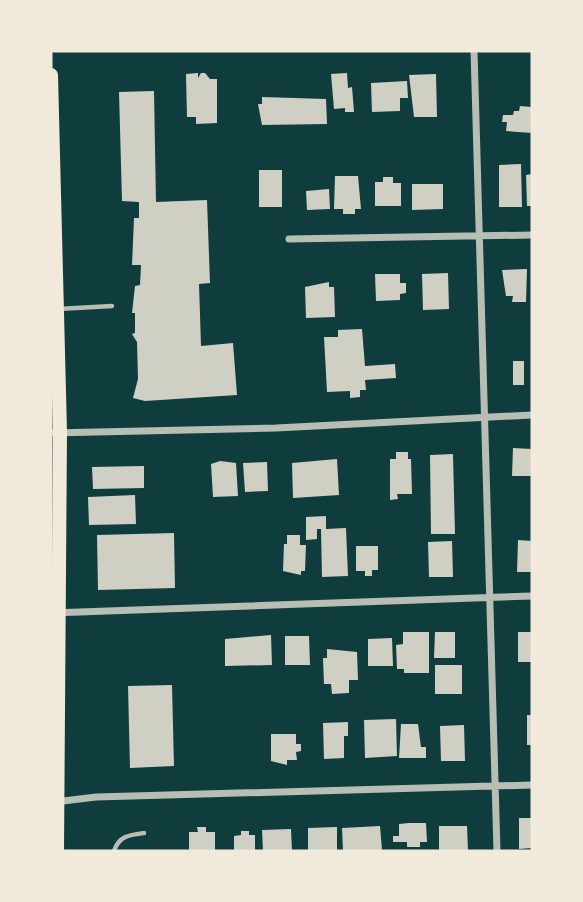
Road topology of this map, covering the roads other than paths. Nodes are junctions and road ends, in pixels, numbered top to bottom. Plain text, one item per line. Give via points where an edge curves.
1 (474, 51) edge
2 (51, 75) edge
3 (532, 235) edge
4 (479, 237) junction
5 (289, 239) dead end
6 (112, 306) dead end
7 (57, 309) junction
8 (532, 415) edge
9 (484, 416) junction
10 (55, 433) edge
11 (532, 596) edge
12 (490, 597) junction
13 (55, 613) edge
14 (51, 741) edge
15 (532, 785) edge
16 (495, 787) junction
17 (53, 802) edge
18 (144, 833) dead end
19 (57, 851) edge
20 (114, 851) edge
21 (497, 851) edge

1 - 4 street
2 - 7 main road
3 - 4 street
4 - 5 street
4 - 9 street
6 - 7 lane
7 - 10 main road
8 - 9 street
9 - 10 street via 276,428
9 - 12 street
10 - 13 main road
11 - 12 street
12 - 13 street
12 - 16 street
13 - 17 main road
14 - 17 main road
15 - 16 street
16 - 17 street via 96,797
16 - 21 street
17 - 19 main road
18 - 20 lane via 128,835

